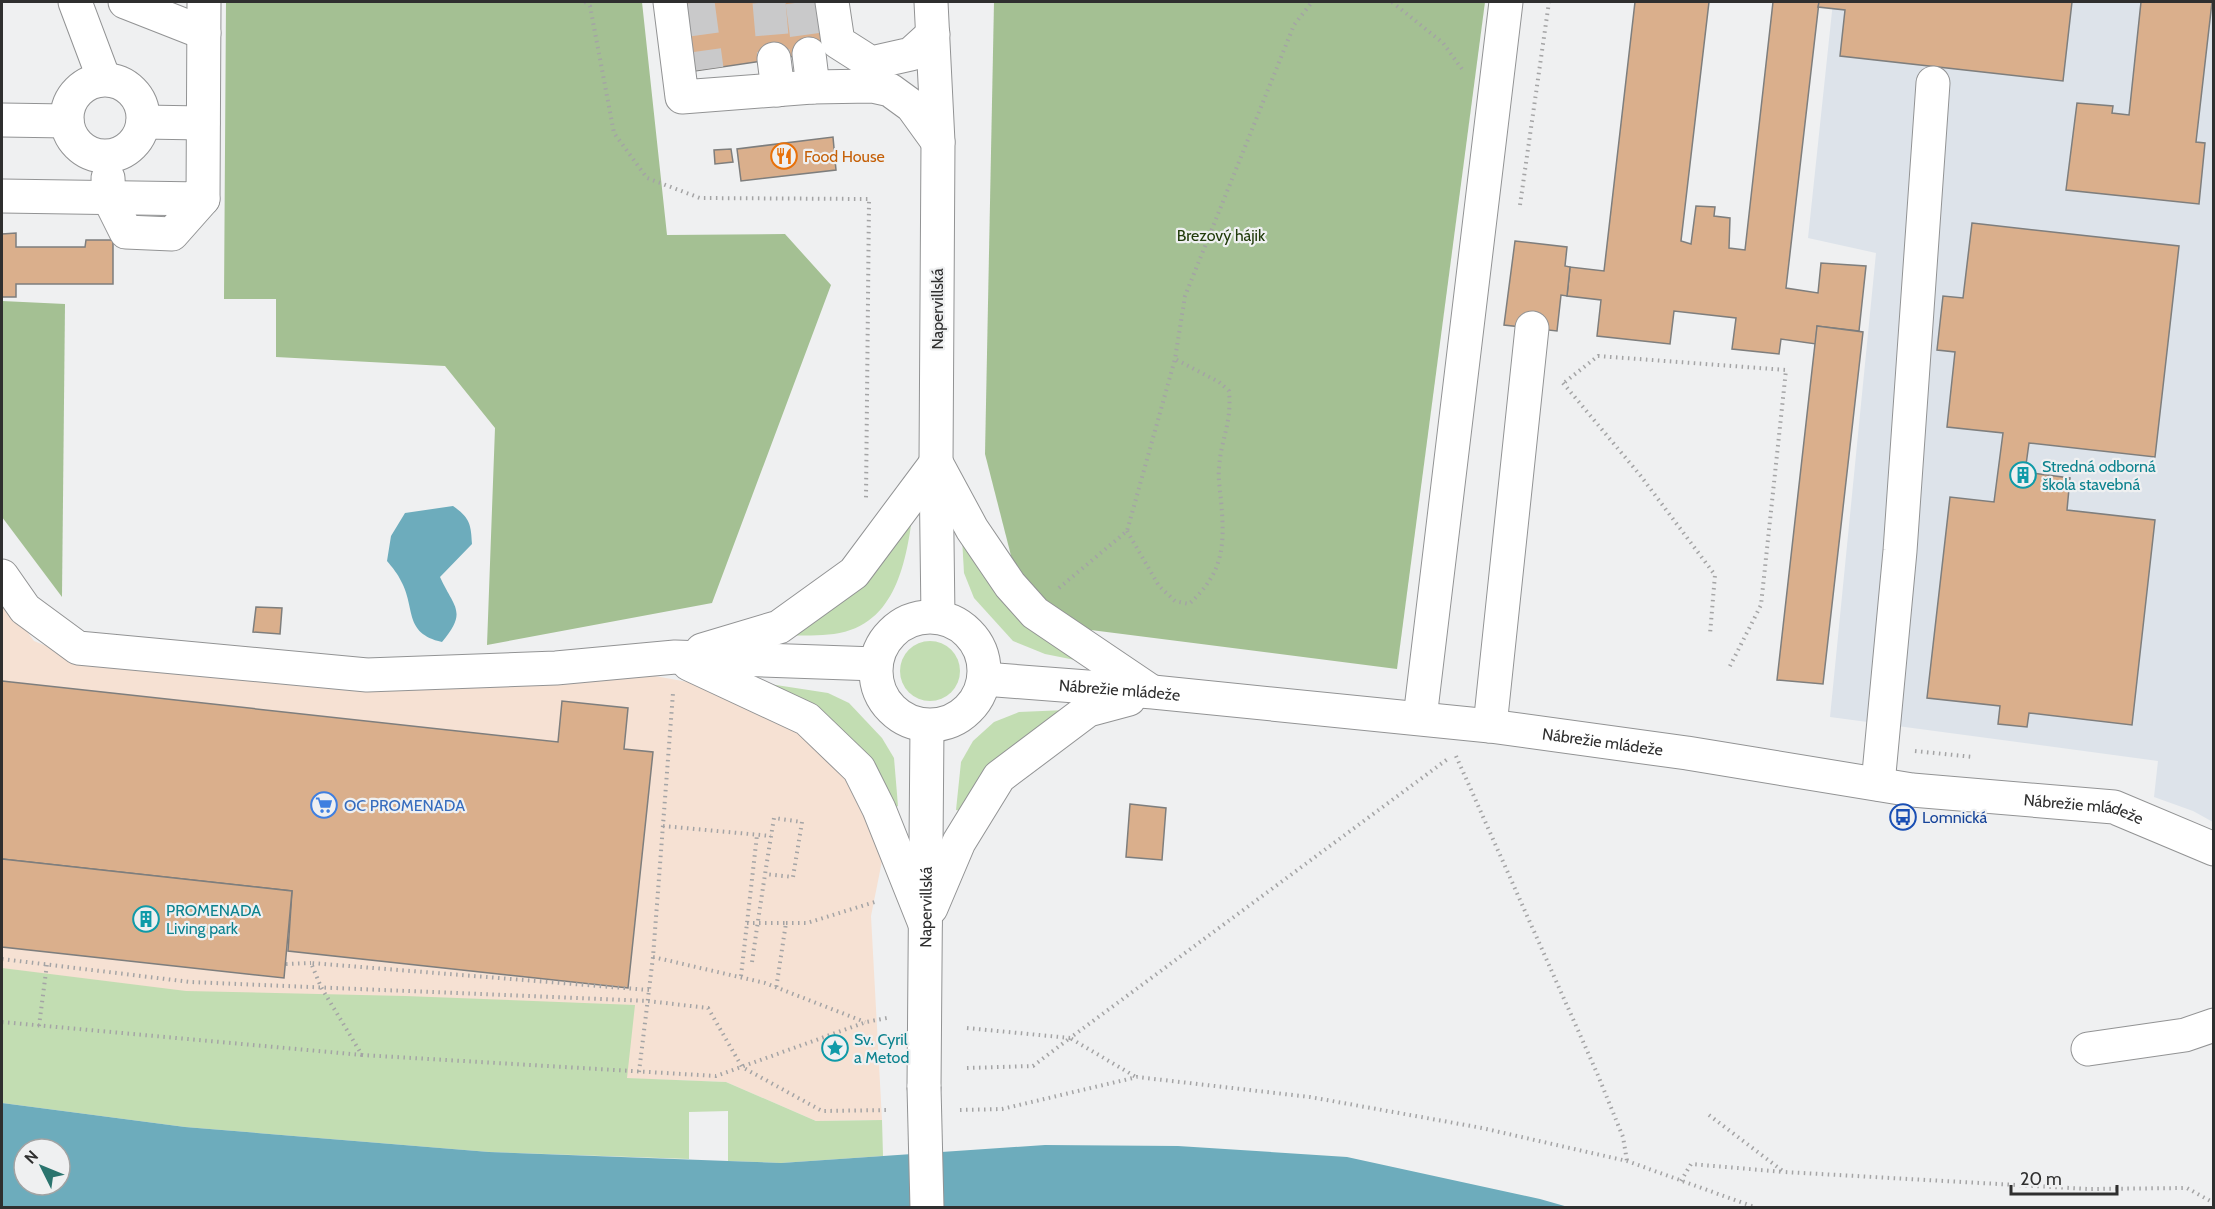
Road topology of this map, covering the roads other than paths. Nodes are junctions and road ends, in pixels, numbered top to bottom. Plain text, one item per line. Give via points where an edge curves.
1 (75, 2) edge
2 (123, 2) edge
3 (670, 2) edge
4 (832, 2) edge
5 (931, 2) edge
6 (1506, 2) edge
7 (204, 17) edge
8 (933, 34) junction
9 (88, 37) junction
10 (809, 54) tunnel mouth
11 (104, 80) junction
12 (1933, 83) dead end
13 (813, 87) junction
14 (2, 120) edge
15 (67, 121) junction
16 (143, 122) junction
17 (203, 123) junction
18 (938, 142) junction
19 (108, 156) junction
20 (2, 196) edge
21 (109, 198) junction
22 (1532, 328) dead end
23 (936, 463) junction
24 (2, 576) edge
25 (938, 617) junction
26 (876, 664) junction
27 (674, 672) junction
28 (984, 679) junction
29 (1153, 692) junction
30 (1420, 718) junction
31 (927, 726) junction
32 (1490, 726) junction
33 (1878, 784) junction
34 (2214, 849) edge
35 (925, 924) junction
36 (2214, 1025) edge
37 (2088, 1048) dead end
38 (927, 1208) edge

1 - 9 street
2 - 7 street
2 - 9 street
3 - 13 street via 682,98 724,81 776,75
4 - 8 street via 838,42 871,63 911,54
5 - 8 street, Napervillská
6 - 30 street
7 - 17 street
8 - 18 street, Napervillská
9 - 11 street
10 - 13 street
11 - 15 street via 80,88 68,109
11 - 16 street via 128,87 137,97
12 - 33 street via 1900,551
13 - 18 street via 872,86 890,90 912,106
14 - 15 street
15 - 19 street via 76,142 85,150
16 - 17 street
16 - 19 street via 131,145
17 - 21 street via 203,199
18 - 23 street, Napervillská
19 - 21 street
20 - 21 street
22 - 32 street
23 - 25 street, Napervillská
23 - 27 street via 854,573 778,627
23 - 29 street via 972,529 1010,585 1035,613
24 - 27 street via 26,609 78,648 367,675 556,668
25 - 26 street via 917,619 897,628 883,644
25 - 28 street via 958,625 975,640 982,654
26 - 27 street
26 - 31 street via 883,698 908,720
27 - 35 street via 807,719 859,769
28 - 29 street, Nábrežie mládeže
28 - 31 street via 979,694 963,713 953,720
29 - 30 street, Nábrežie mládeže
29 - 35 street via 1088,710 999,777 959,842
30 - 32 street, Nábrežie mládeže
31 - 35 street, Napervillská
32 - 33 street, Nábrežie mládeže
33 - 34 street, Nábrežie mládeže via 2114,807
35 - 38 street, Napervillská, bridge
36 - 37 street via 2185,1035

